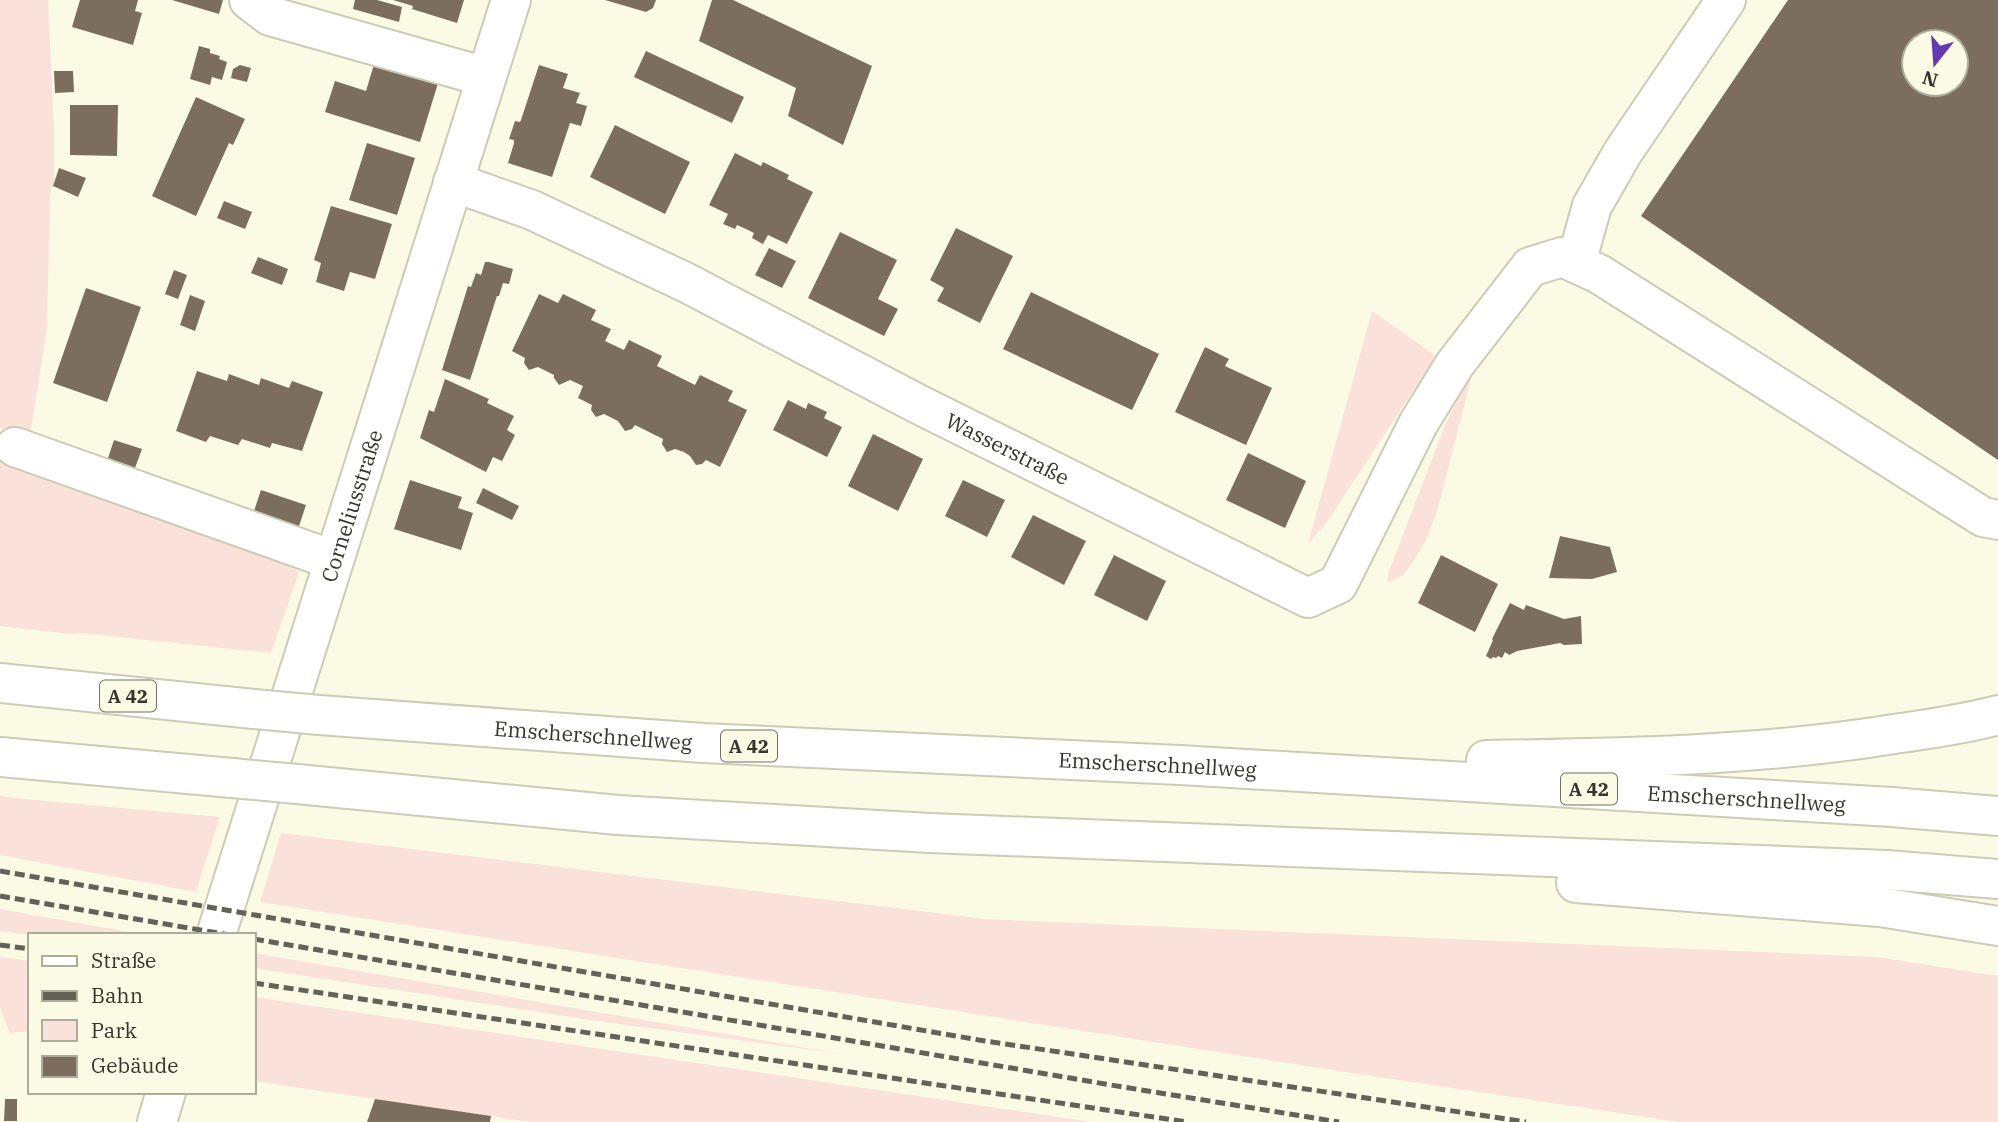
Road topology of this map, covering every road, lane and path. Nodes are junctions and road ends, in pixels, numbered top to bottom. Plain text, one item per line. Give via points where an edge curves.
1 (249, 0) edge
2 (510, 0) edge
3 (1726, 0) edge
4 (486, 78) junction
5 (453, 182) junction
6 (1576, 263) junction
7 (15, 447) dead end
8 (1998, 520) edge
9 (333, 560) junction
10 (1, 683) edge
11 (1998, 715) edge
12 (0, 757) edge
13 (1180, 765) junction
14 (1998, 816) edge
15 (1417, 852) junction
16 (1998, 879) edge
17 (1998, 926) edge
18 (217, 933) edge
19 (165, 1094) edge
20 (157, 1122) edge

1 - 4 main road via 270,16
2 - 4 main road, Corneliusstraße
3 - 6 main road via 1598,195
4 - 5 main road, Corneliusstraße
5 - 6 main road, Wasserstraße via 532,210 685,282 1308,598 1338,583 1418,424 1455,364 1530,267 1562,257
5 - 9 main road, Corneliusstraße
6 - 8 main road via 1983,517
7 - 9 main road
9 - 18 main road, Corneliusstraße
10 - 13 main road, Emscherschnellweg / A 42, bridge via 319,715 703,743
11 - 13 main road via 1858,740 1746,751
12 - 15 main road, bridge via 632,816
13 - 14 main road, Emscherschnellweg / A 42
15 - 16 main road via 1887,870
15 - 17 main road via 1540,880 1880,907
19 - 20 main road

